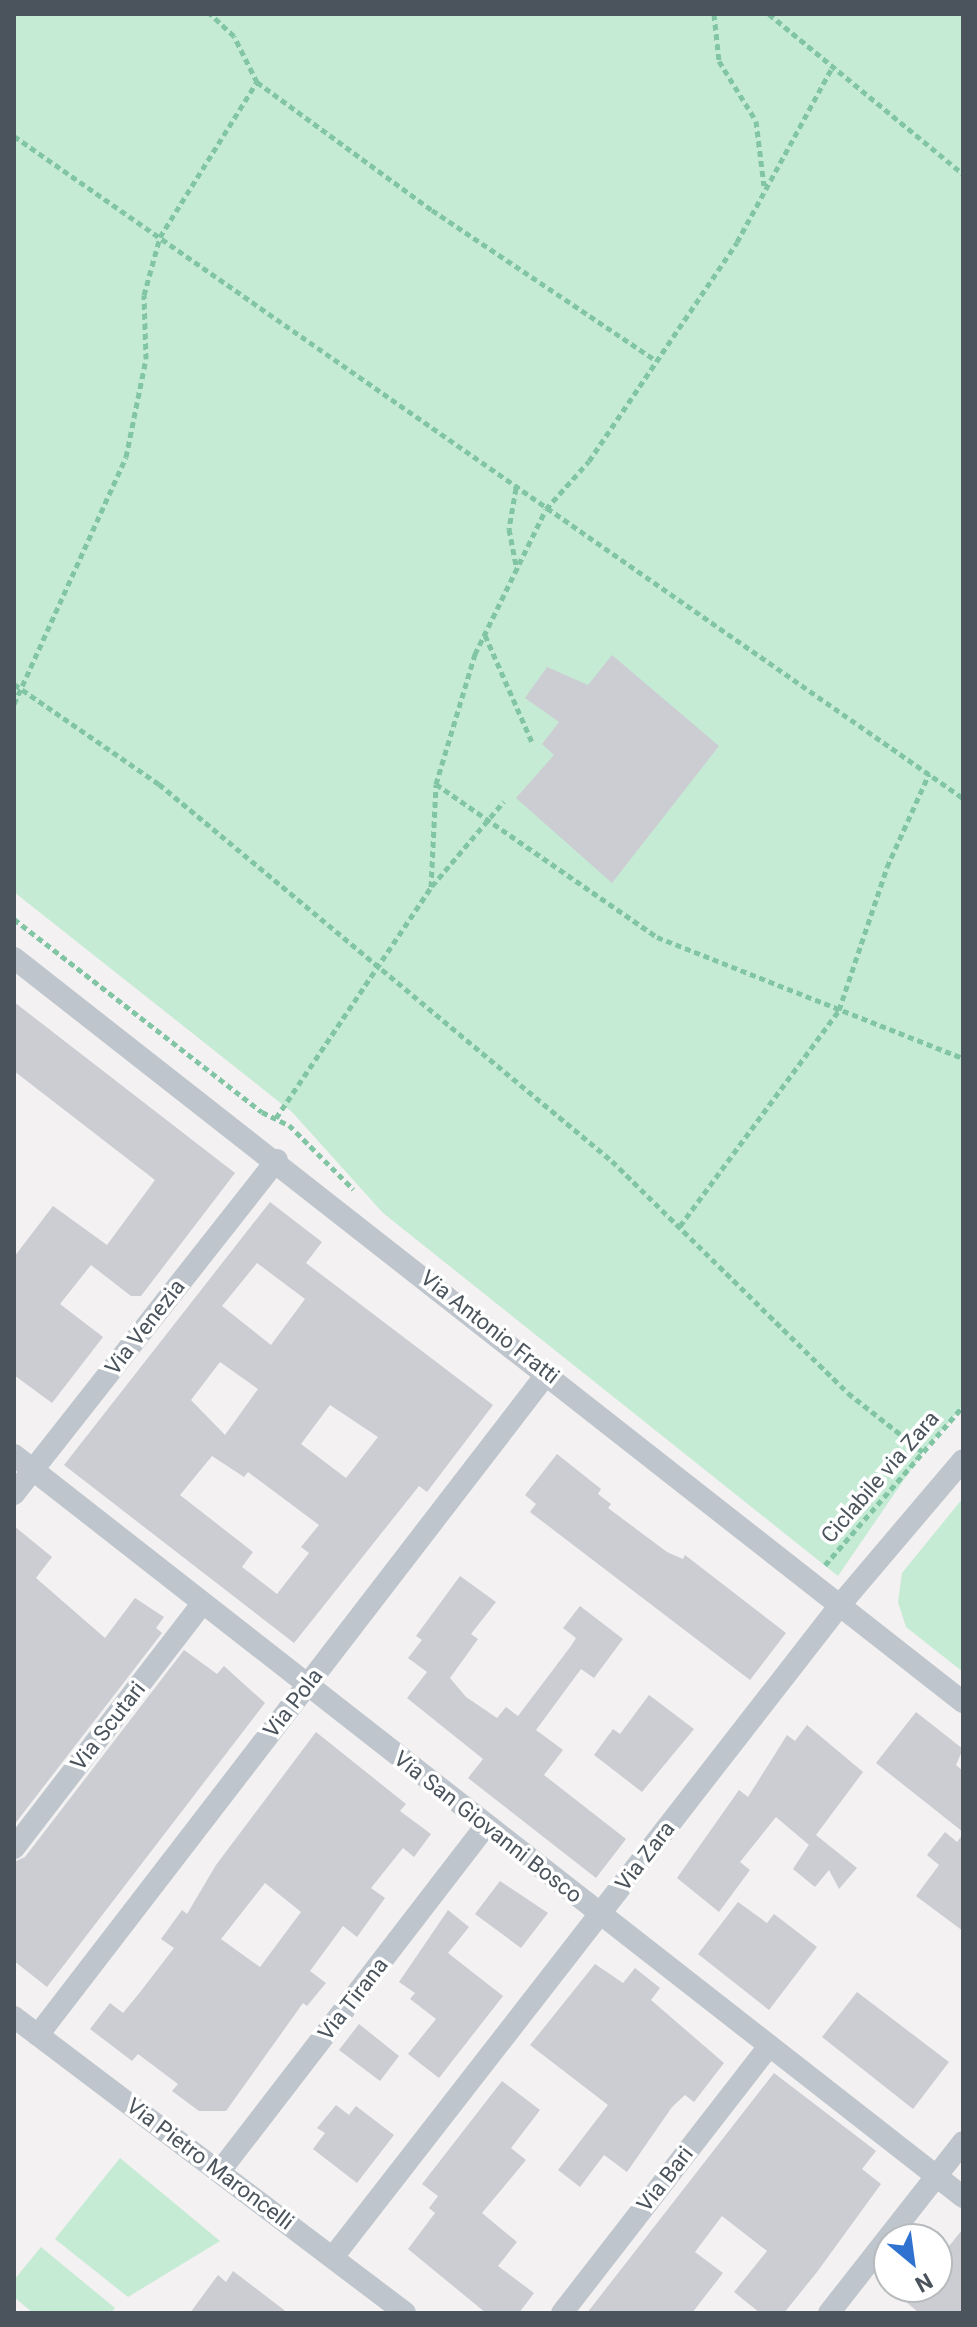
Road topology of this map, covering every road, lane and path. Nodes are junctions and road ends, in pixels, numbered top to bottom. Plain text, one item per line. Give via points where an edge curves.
1 (210, 14) edge
2 (714, 14) edge
3 (769, 14) edge
4 (833, 66) junction
5 (257, 82) junction
6 (14, 136) edge
7 (963, 174) edge
8 (764, 189) junction
9 (160, 237) junction
10 (655, 360) junction
11 (516, 488) junction
12 (546, 509) junction
13 (517, 570) junction
14 (485, 634) junction
15 (14, 684) edge
16 (20, 689) junction
17 (14, 704) edge
18 (532, 742) dead end
19 (929, 774) junction
20 (436, 784) junction
21 (962, 796) edge
22 (504, 801) dead end
23 (490, 818) junction
24 (431, 887) junction
25 (14, 958) edge
26 (377, 966) junction
27 (839, 1010) junction
28 (963, 1058) edge
29 (276, 1118) dead end
30 (277, 1160) junction
31 (680, 1226) junction
32 (548, 1372) junction
33 (963, 1406) edge
34 (923, 1452) junction
35 (14, 1455) edge
36 (963, 1460) edge
37 (33, 1469) junction
38 (14, 1494) edge
39 (822, 1569) dead end
40 (202, 1604) junction
41 (840, 1605) junction
42 (306, 1686) junction
43 (963, 1702) edge
44 (486, 1826) junction
45 (14, 1848) edge
46 (600, 1914) junction
47 (14, 2017) edge
48 (38, 2035) junction
49 (769, 2046) junction
50 (963, 2142) edge
51 (220, 2171) junction
52 (936, 2175) junction
53 (963, 2197) edge
54 (333, 2257) junction
55 (405, 2313) edge
56 (562, 2313) edge
57 (829, 2313) edge

1 - 5 path via 234,36
2 - 8 path via 719,61 756,121
3 - 4 path
4 - 7 path
4 - 8 path
5 - 9 path
5 - 10 path via 432,210
6 - 9 path
8 - 10 path via 737,242
9 - 11 path
9 - 16 path via 144,295 146,359 126,457
10 - 12 path via 589,461
11 - 12 path
11 - 13 path via 509,529
12 - 13 path
12 - 19 path
13 - 14 path
14 - 18 path
14 - 20 path
15 - 16 path
16 - 17 path
16 - 26 path via 159,784
19 - 21 path
19 - 27 path via 887,867
20 - 23 path
20 - 24 path
22 - 23 path
23 - 24 path
23 - 27 path via 657,937
24 - 26 path
25 - 30 street, Via Antonio Fratti
26 - 29 path
26 - 31 path via 612,1161
27 - 28 path
27 - 31 path
30 - 32 street, Via Antonio Fratti
30 - 37 street, Via Venezia
31 - 34 path via 848,1393
32 - 41 street, Via Antonio Fratti
32 - 42 street, Via Pola
33 - 34 path, Ciclabile via Zara
34 - 39 path, Ciclabile via Zara
35 - 37 street, Via San Giovanni Bosco
36 - 41 street, Via Zara
37 - 38 street, Via Venezia
37 - 40 street, Via San Giovanni Bosco
40 - 42 street, Via San Giovanni Bosco
40 - 45 street, Via Scutari
41 - 43 street, Via Antonio Fratti
41 - 46 street, Via Zara
42 - 44 street, Via San Giovanni Bosco
42 - 48 street, Via Pola
44 - 46 street, Via San Giovanni Bosco
44 - 51 street, Via Tirana
46 - 49 street, Via San Giovanni Bosco
46 - 54 street, Via Zara
47 - 48 street, Via Pietro Maroncelli
48 - 51 street, Via Pietro Maroncelli
49 - 52 street, Via San Giovanni Bosco
49 - 56 street, Via Bari
50 - 52 street
51 - 54 street, Via Pietro Maroncelli
52 - 53 street, Via San Giovanni Bosco
52 - 57 street
54 - 55 street, Via Pietro Maroncelli

